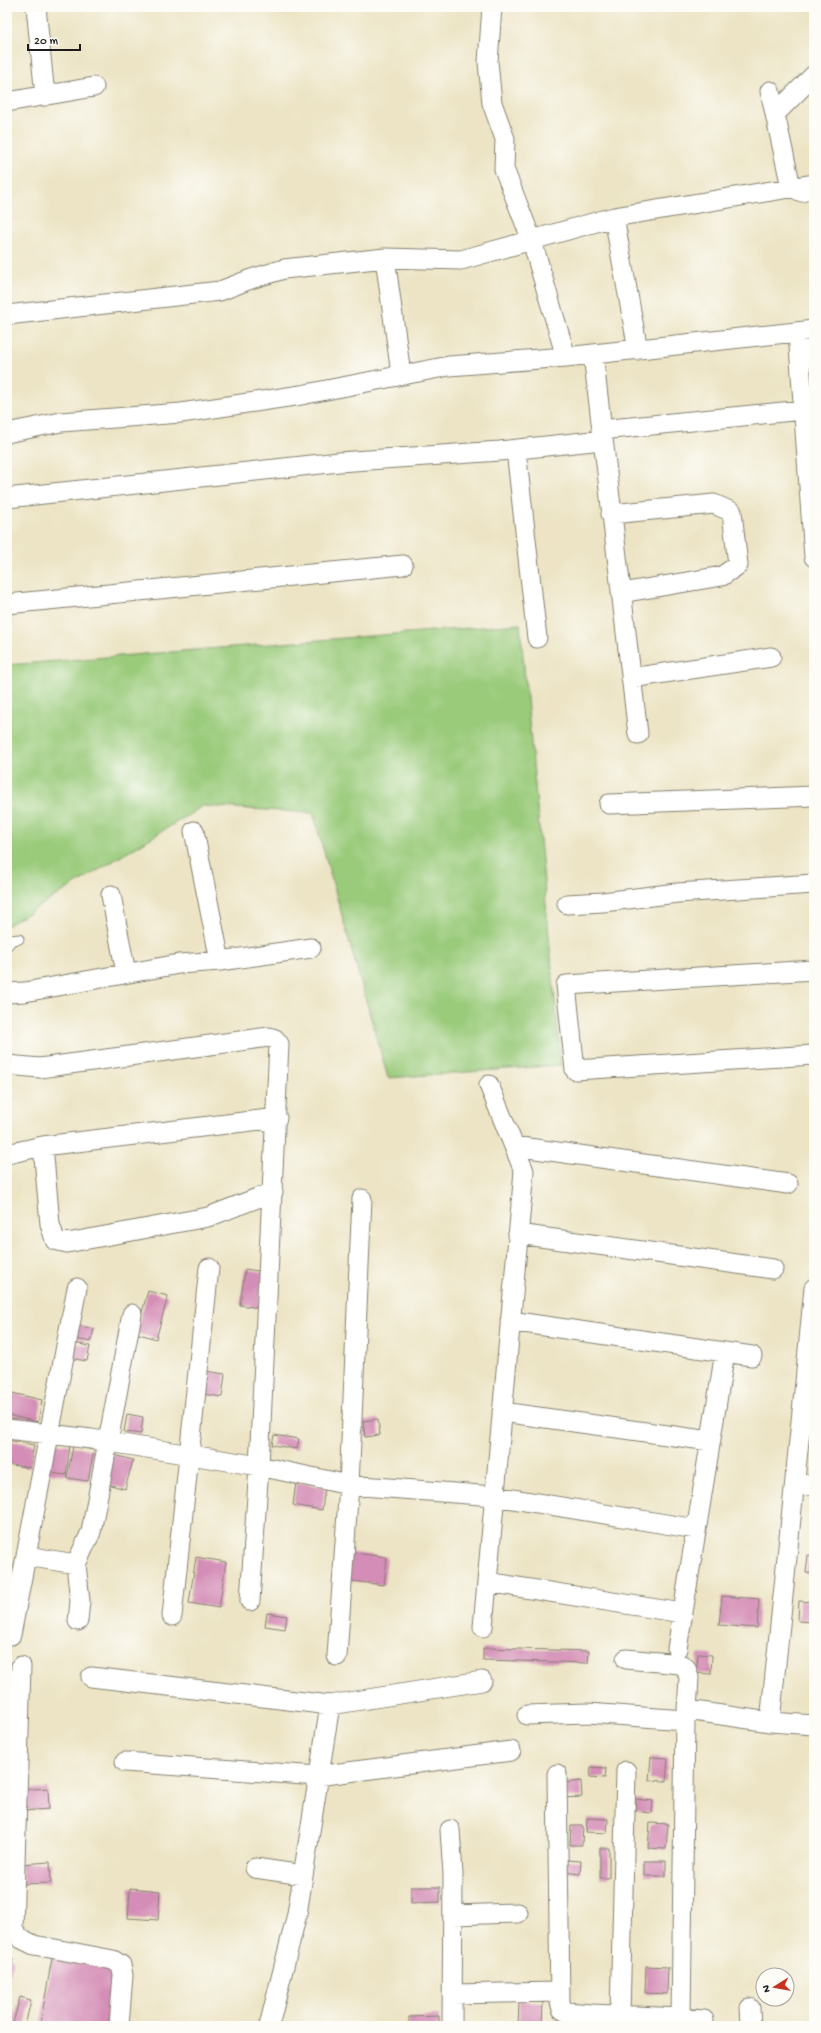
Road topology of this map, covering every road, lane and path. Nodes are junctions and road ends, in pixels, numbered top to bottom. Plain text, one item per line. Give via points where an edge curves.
1 (36, 7) edge
2 (492, 7) edge
3 (814, 75) edge
4 (94, 87) dead end
5 (770, 91) dead end
6 (45, 96) junction
7 (7, 102) edge
8 (776, 114) junction
9 (814, 184) edge
10 (791, 187) junction
11 (814, 197) edge
12 (614, 216) junction
13 (532, 241) junction
14 (385, 258) junction
15 (7, 315) edge
16 (806, 331) edge
17 (638, 350) junction
18 (593, 354) junction
19 (566, 357) junction
20 (401, 374) junction
21 (803, 410) junction
22 (7, 433) edge
23 (602, 435) junction
24 (516, 450) junction
25 (7, 498) edge
26 (611, 514) junction
27 (814, 557) edge
28 (403, 565) dead end
29 (621, 593) junction
30 (7, 604) edge
31 (537, 638) dead end
32 (771, 657) dead end
33 (631, 678) junction
34 (638, 734) dead end
35 (814, 796) edge
36 (609, 804) dead end
37 (194, 831) dead end
38 (814, 884) edge
39 (111, 895) dead end
40 (567, 904) dead end
41 (19, 939) dead end
42 (7, 946) edge
43 (311, 948) dead end
44 (220, 961) junction
45 (814, 970) edge
46 (126, 973) junction
47 (7, 993) edge
48 (814, 1055) edge
49 (7, 1065) edge
50 (488, 1085) dead end
51 (277, 1118) junction
52 (43, 1146) junction
53 (514, 1146) junction
54 (7, 1154) edge
55 (788, 1184) dead end
56 (273, 1192) junction
57 (362, 1200) dead end
58 (518, 1234) junction
59 (209, 1268) dead end
60 (773, 1268) dead end
61 (77, 1288) dead end
62 (814, 1288) edge
63 (132, 1314) dead end
64 (812, 1315) edge
65 (510, 1321) junction
66 (725, 1352) junction
67 (752, 1356) dead end
68 (809, 1392) edge
69 (502, 1412) junction
70 (7, 1428) edge
71 (48, 1433) junction
72 (710, 1440) junction
73 (109, 1442) junction
74 (189, 1455) junction
75 (259, 1466) junction
76 (795, 1483) junction
77 (349, 1485) junction
78 (814, 1486) edge
79 (494, 1496) junction
80 (696, 1529) junction
81 (26, 1556) junction
82 (76, 1564) junction
83 (487, 1582) junction
84 (250, 1601) dead end
85 (682, 1613) junction
86 (172, 1616) dead end
87 (78, 1621) dead end
88 (483, 1627) dead end
89 (11, 1635) dead end
90 (677, 1649) dead end
91 (337, 1656) dead end
92 (626, 1659) dead end
93 (21, 1666) dead end
94 (91, 1677) dead end
95 (482, 1681) dead end
96 (330, 1705) junction
97 (527, 1715) dead end
98 (686, 1715) junction
99 (770, 1722) junction
100 (814, 1725) edge
101 (12, 1750) edge
102 (511, 1751) dead end
103 (125, 1762) dead end
104 (626, 1771) dead end
105 (557, 1774) dead end
106 (317, 1776) junction
107 (11, 1829) edge
108 (450, 1830) dead end
109 (255, 1868) dead end
110 (303, 1875) junction
111 (518, 1913) dead end
112 (452, 1914) junction
113 (560, 1992) junction
114 (452, 1994) junction
115 (620, 2015) junction
116 (681, 2018) junction
117 (589, 2020) edge
118 (704, 2020) dead end
119 (119, 2026) edge
120 (269, 2026) edge
121 (452, 2026) edge

1 - 6 street
2 - 13 street via 488,62 492,103 505,139 504,169
3 - 8 street
4 - 6 street
5 - 8 street
6 - 7 street
8 - 10 street
9 - 10 street
10 - 11 street
10 - 12 street
12 - 13 street
12 - 17 street
13 - 14 street via 461,260
13 - 19 street
14 - 15 street via 284,269 220,291
14 - 20 street
16 - 17 street
16 - 21 street
17 - 18 street
18 - 19 street
18 - 23 street
19 - 20 street via 449,366
20 - 22 street via 329,391 181,413 61,422
21 - 23 street
21 - 27 street
23 - 24 street
23 - 26 street
24 - 25 street via 339,462
24 - 31 street
26 - 29 street
26 - 29 street via 714,504 732,512 738,565 722,576
28 - 30 street
29 - 33 street
32 - 33 street
33 - 34 street
35 - 36 street
37 - 44 street
38 - 40 street via 677,893
39 - 46 street
41 - 42 lane via 12,940
43 - 44 street
44 - 46 street via 179,964
45 - 48 street via 566,985 575,1070
46 - 47 street
49 - 51 street via 40,1068 269,1037 279,1044
50 - 53 street
51 - 52 street
51 - 56 street
52 - 54 street
52 - 56 street via 50,1224 55,1240 67,1243 208,1217
53 - 55 street
53 - 58 street via 524,1171
56 - 75 street
57 - 77 street
58 - 60 street
58 - 65 street
59 - 74 street
61 - 71 street
62 - 64 street
63 - 73 street
64 - 68 street
65 - 66 street
65 - 69 street
66 - 67 street
66 - 72 street
68 - 76 street
69 - 72 street
69 - 79 street
70 - 71 street
71 - 73 street
71 - 81 street
72 - 80 street
73 - 74 street
73 - 82 street via 91,1532
74 - 75 street
74 - 86 street
75 - 77 street
75 - 84 street
76 - 78 street
76 - 99 street
77 - 79 street
77 - 91 street
79 - 80 street
79 - 83 street
80 - 85 street
81 - 82 street
81 - 89 street
82 - 87 street via 80,1601
83 - 85 street
83 - 88 street
85 - 90 street
92 - 98 street via 680,1664 686,1668 689,1678
93 - 101 street
94 - 96 street
95 - 96 street
96 - 106 street
97 - 98 street
98 - 99 street
98 - 116 street
99 - 100 street
101 - 107 street
102 - 106 street
103 - 106 street
104 - 115 street
105 - 113 street
106 - 110 street
107 - 119 street via 13,1929 20,1938 34,1945 113,1960 120,1965 123,1974
108 - 112 street
109 - 110 street
110 - 120 street via 297,1914
111 - 112 street
112 - 114 street
113 - 114 street
113 - 117 street via 562,2009
114 - 121 street
115 - 116 street
115 - 117 street
116 - 118 street

